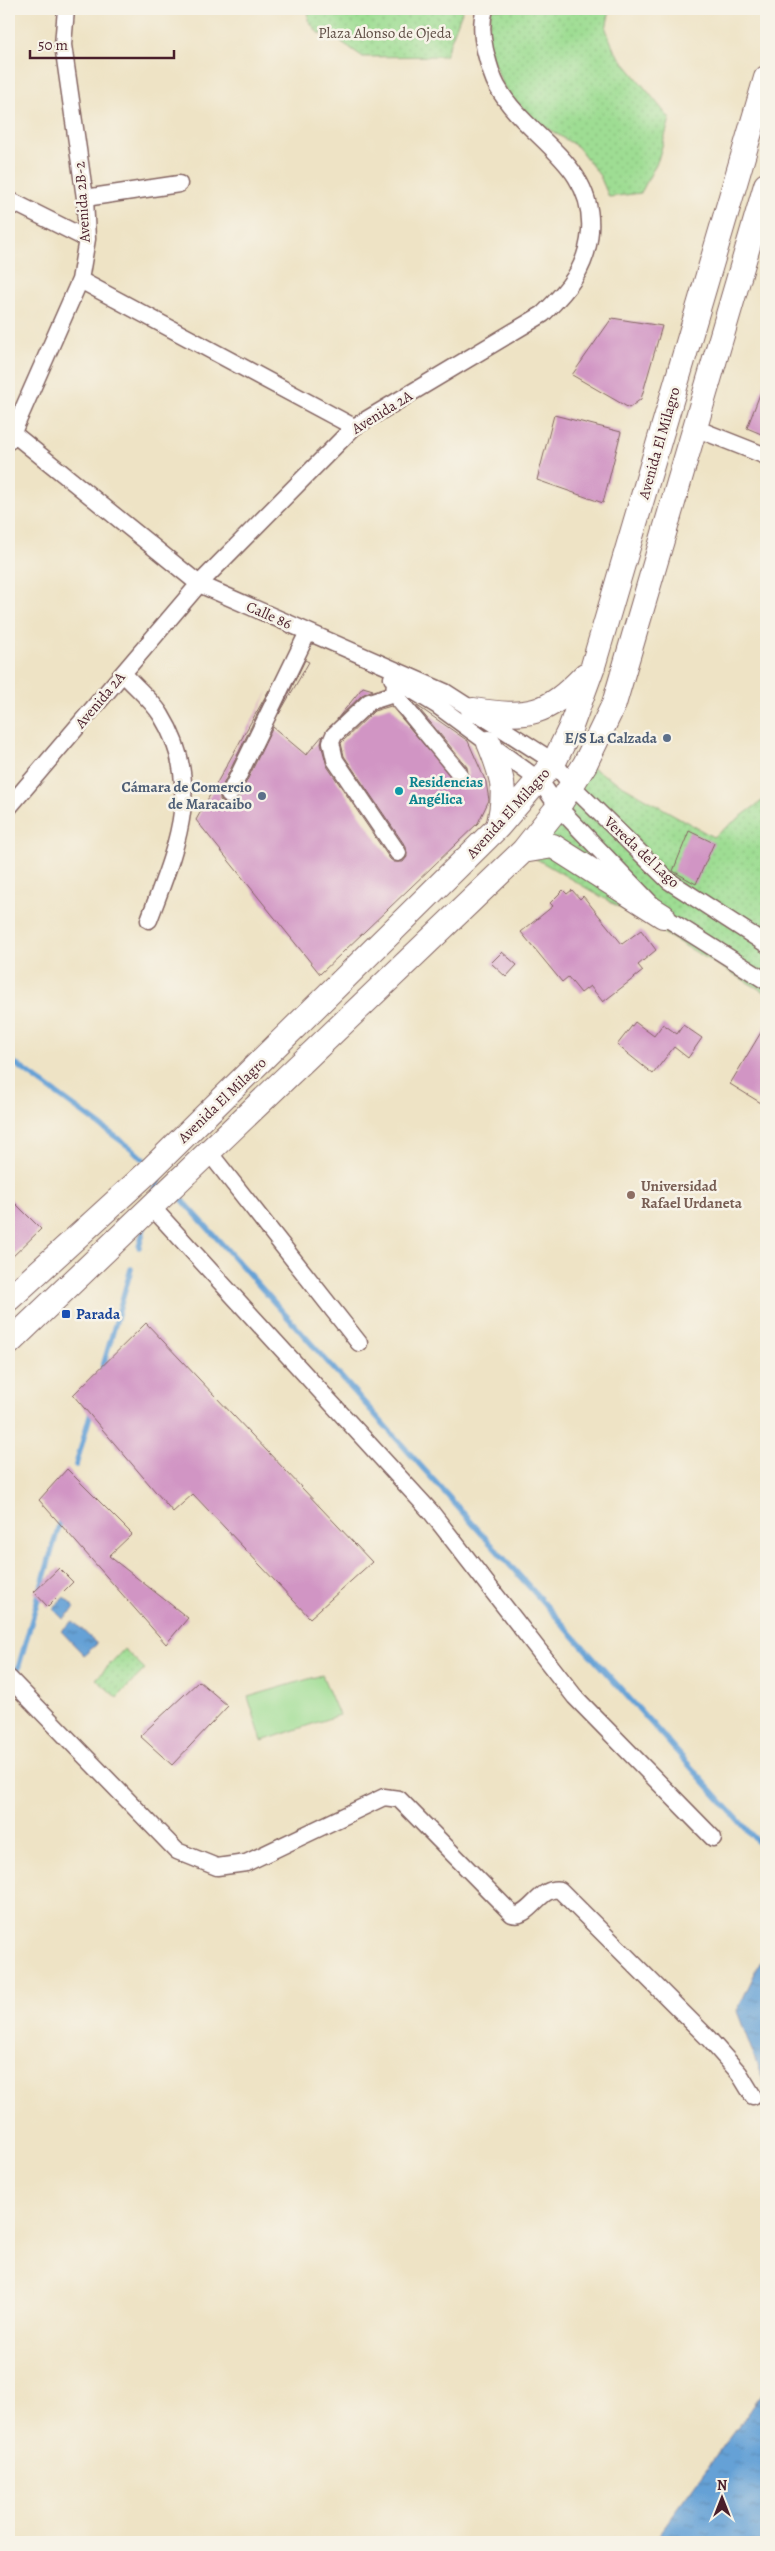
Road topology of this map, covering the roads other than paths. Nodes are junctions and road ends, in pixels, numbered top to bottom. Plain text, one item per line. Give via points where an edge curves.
1 (66, 9) edge
2 (485, 9) edge
3 (766, 78) edge
4 (179, 184) dead end
5 (766, 185) edge
6 (85, 198) junction
7 (9, 200) edge
8 (87, 239) junction
9 (80, 280) junction
10 (354, 427) junction
11 (695, 428) junction
12 (10, 435) edge
13 (766, 456) edge
14 (199, 584) junction
15 (308, 632) junction
16 (327, 641) junction
17 (593, 666) junction
18 (122, 673) junction
19 (395, 687) junction
20 (473, 710) junction
21 (489, 743) junction
22 (554, 762) junction
23 (460, 772) dead end
24 (540, 781) junction
25 (572, 786) junction
26 (229, 795) dead end
27 (9, 808) edge
28 (558, 808) junction
29 (498, 827) junction
30 (522, 851) junction
31 (398, 853) dead end
32 (663, 916) junction
33 (149, 920) dead end
34 (766, 944) edge
35 (766, 981) edge
36 (208, 1151) junction
37 (151, 1206) junction
38 (9, 1298) edge
39 (9, 1343) edge
40 (359, 1343) dead end
41 (9, 1678) edge
42 (713, 1838) dead end
43 (753, 2096) dead end

1 - 6 street, Avenida 2B-2 via 63,45
2 - 10 street, Avenida 2A via 483,39 497,87 568,166 585,192 591,215 589,247 580,272 567,292 543,314
3 - 17 main road, Avenida El Milagro
4 - 6 street
5 - 11 main road, Avenida El Milagro
6 - 8 street, Avenida 2B-2
7 - 8 street
8 - 9 street, Avenida 2B-2
9 - 10 street
9 - 12 street, Avenida 2B-2
10 - 14 street, Avenida 2A
11 - 13 street
11 - 25 main road, Avenida El Milagro via 614,704
12 - 14 street, Calle 86
14 - 15 street, Calle 86
14 - 18 street, Avenida 2A
15 - 16 street, Calle 86
15 - 26 street
16 - 19 street
16 - 20 street, Calle 86 via 445,692
17 - 20 main road via 564,697 539,711 507,715
17 - 22 main road, Avenida El Milagro
18 - 27 street, Avenida 2A
18 - 33 street via 160,714 175,741 181,765 183,820
19 - 21 street via 438,706
19 - 23 street
19 - 31 street via 363,706 334,734 331,742 335,760
20 - 22 street, Calle 86
21 - 24 street
21 - 29 main road via 503,778
22 - 24 main road, Avenida El Milagro
22 - 25 street, Vereda del Lago
24 - 28 street
24 - 29 main road, Avenida El Milagro
25 - 28 main road, Avenida El Milagro
25 - 34 street, Vereda del Lago via 669,881
28 - 30 main road, Avenida El Milagro
28 - 32 street
29 - 38 main road, Avenida El Milagro via 148,1172
30 - 32 main road via 553,846
30 - 36 main road, Avenida El Milagro
32 - 35 street
36 - 37 main road, Avenida El Milagro
36 - 40 street
37 - 39 main road, Avenida El Milagro
37 - 42 street via 431,1512 575,1697
41 - 43 street via 177,1852 217,1867 246,1863 384,1797 399,1799 512,1914 522,1913 548,1891 560,1890 710,2039 739,2072

